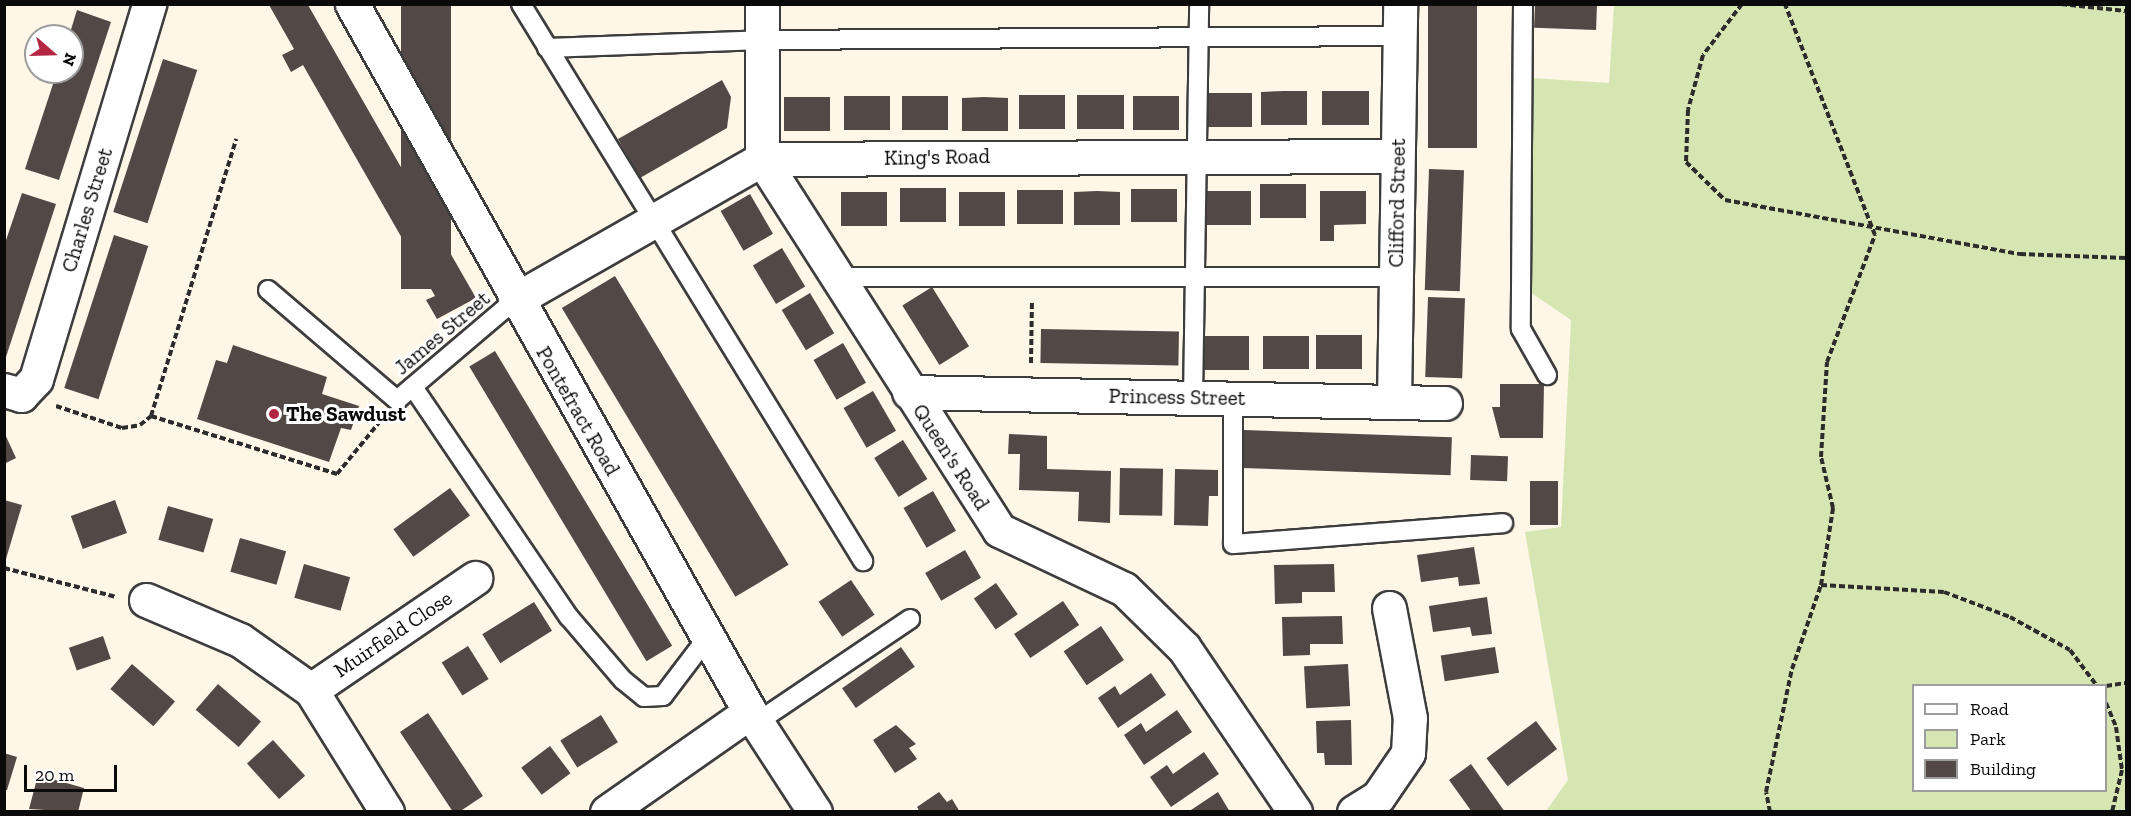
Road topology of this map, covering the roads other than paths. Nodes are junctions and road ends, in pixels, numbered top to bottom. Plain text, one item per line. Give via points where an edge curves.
1 (149, 4) edge
2 (352, 4) edge
3 (521, 4) edge
4 (762, 4) edge
5 (1199, 4) edge
6 (1523, 4) edge
7 (1400, 20) edge
8 (1198, 39) junction
9 (762, 40) junction
10 (546, 48) junction
11 (1197, 155) junction
12 (1397, 156) junction
13 (762, 159) junction
14 (651, 222) junction
15 (837, 277) junction
16 (1195, 277) junction
17 (1396, 277) junction
18 (268, 290) dead end
19 (515, 300) junction
20 (1547, 375) dead end
21 (413, 387) junction
22 (13, 392) edge
23 (909, 392) junction
24 (1193, 398) junction
25 (1233, 399) junction
26 (1394, 402) junction
27 (1445, 403) dead end
28 (1503, 523) dead end
29 (863, 561) dead end
30 (475, 578) dead end
31 (146, 600) road end
32 (1389, 608) dead end
33 (910, 619) dead end
34 (707, 638) junction
35 (311, 690) junction
36 (753, 718) junction
37 (387, 812) edge
38 (607, 812) edge
39 (815, 812) edge
40 (1294, 812) edge
41 (1354, 812) edge

1 - 22 street, Charles Street via 36,379
2 - 19 street, Pontefract Road
3 - 10 lane
4 - 9 street
5 - 8 lane
6 - 20 lane via 1521,329
7 - 8 lane
7 - 12 street, Clifford Street
8 - 9 lane
8 - 11 lane
9 - 10 lane
9 - 13 street
10 - 14 lane
11 - 12 street, King's Road
11 - 13 street, King's Road
11 - 16 lane
12 - 17 street, Clifford Street
13 - 14 street, King's Road
13 - 15 street, Queen's Road
14 - 19 street, King's Road
14 - 29 lane
15 - 16 lane
15 - 23 street, Queen's Road
16 - 17 lane
16 - 24 lane
17 - 26 street, Clifford Street
18 - 21 lane, James Street via 397,400
19 - 21 lane, James Street
19 - 34 street, Pontefract Road
21 - 34 lane via 569,617 623,680 644,697 663,696
23 - 24 street, Princess Street
23 - 40 street, Queen's Road via 999,530 1124,589 1184,648
24 - 25 street, Princess Street
25 - 26 street, Princess Street
25 - 28 lane via 1233,544
26 - 27 street, Princess Street
30 - 35 street, Muirfield Close
31 - 35 street via 240,640
32 - 41 street via 1410,718 1408,753 1378,797
33 - 36 lane
34 - 36 street, Pontefract Road
35 - 37 street
36 - 38 street
36 - 39 street, Pontefract Road

